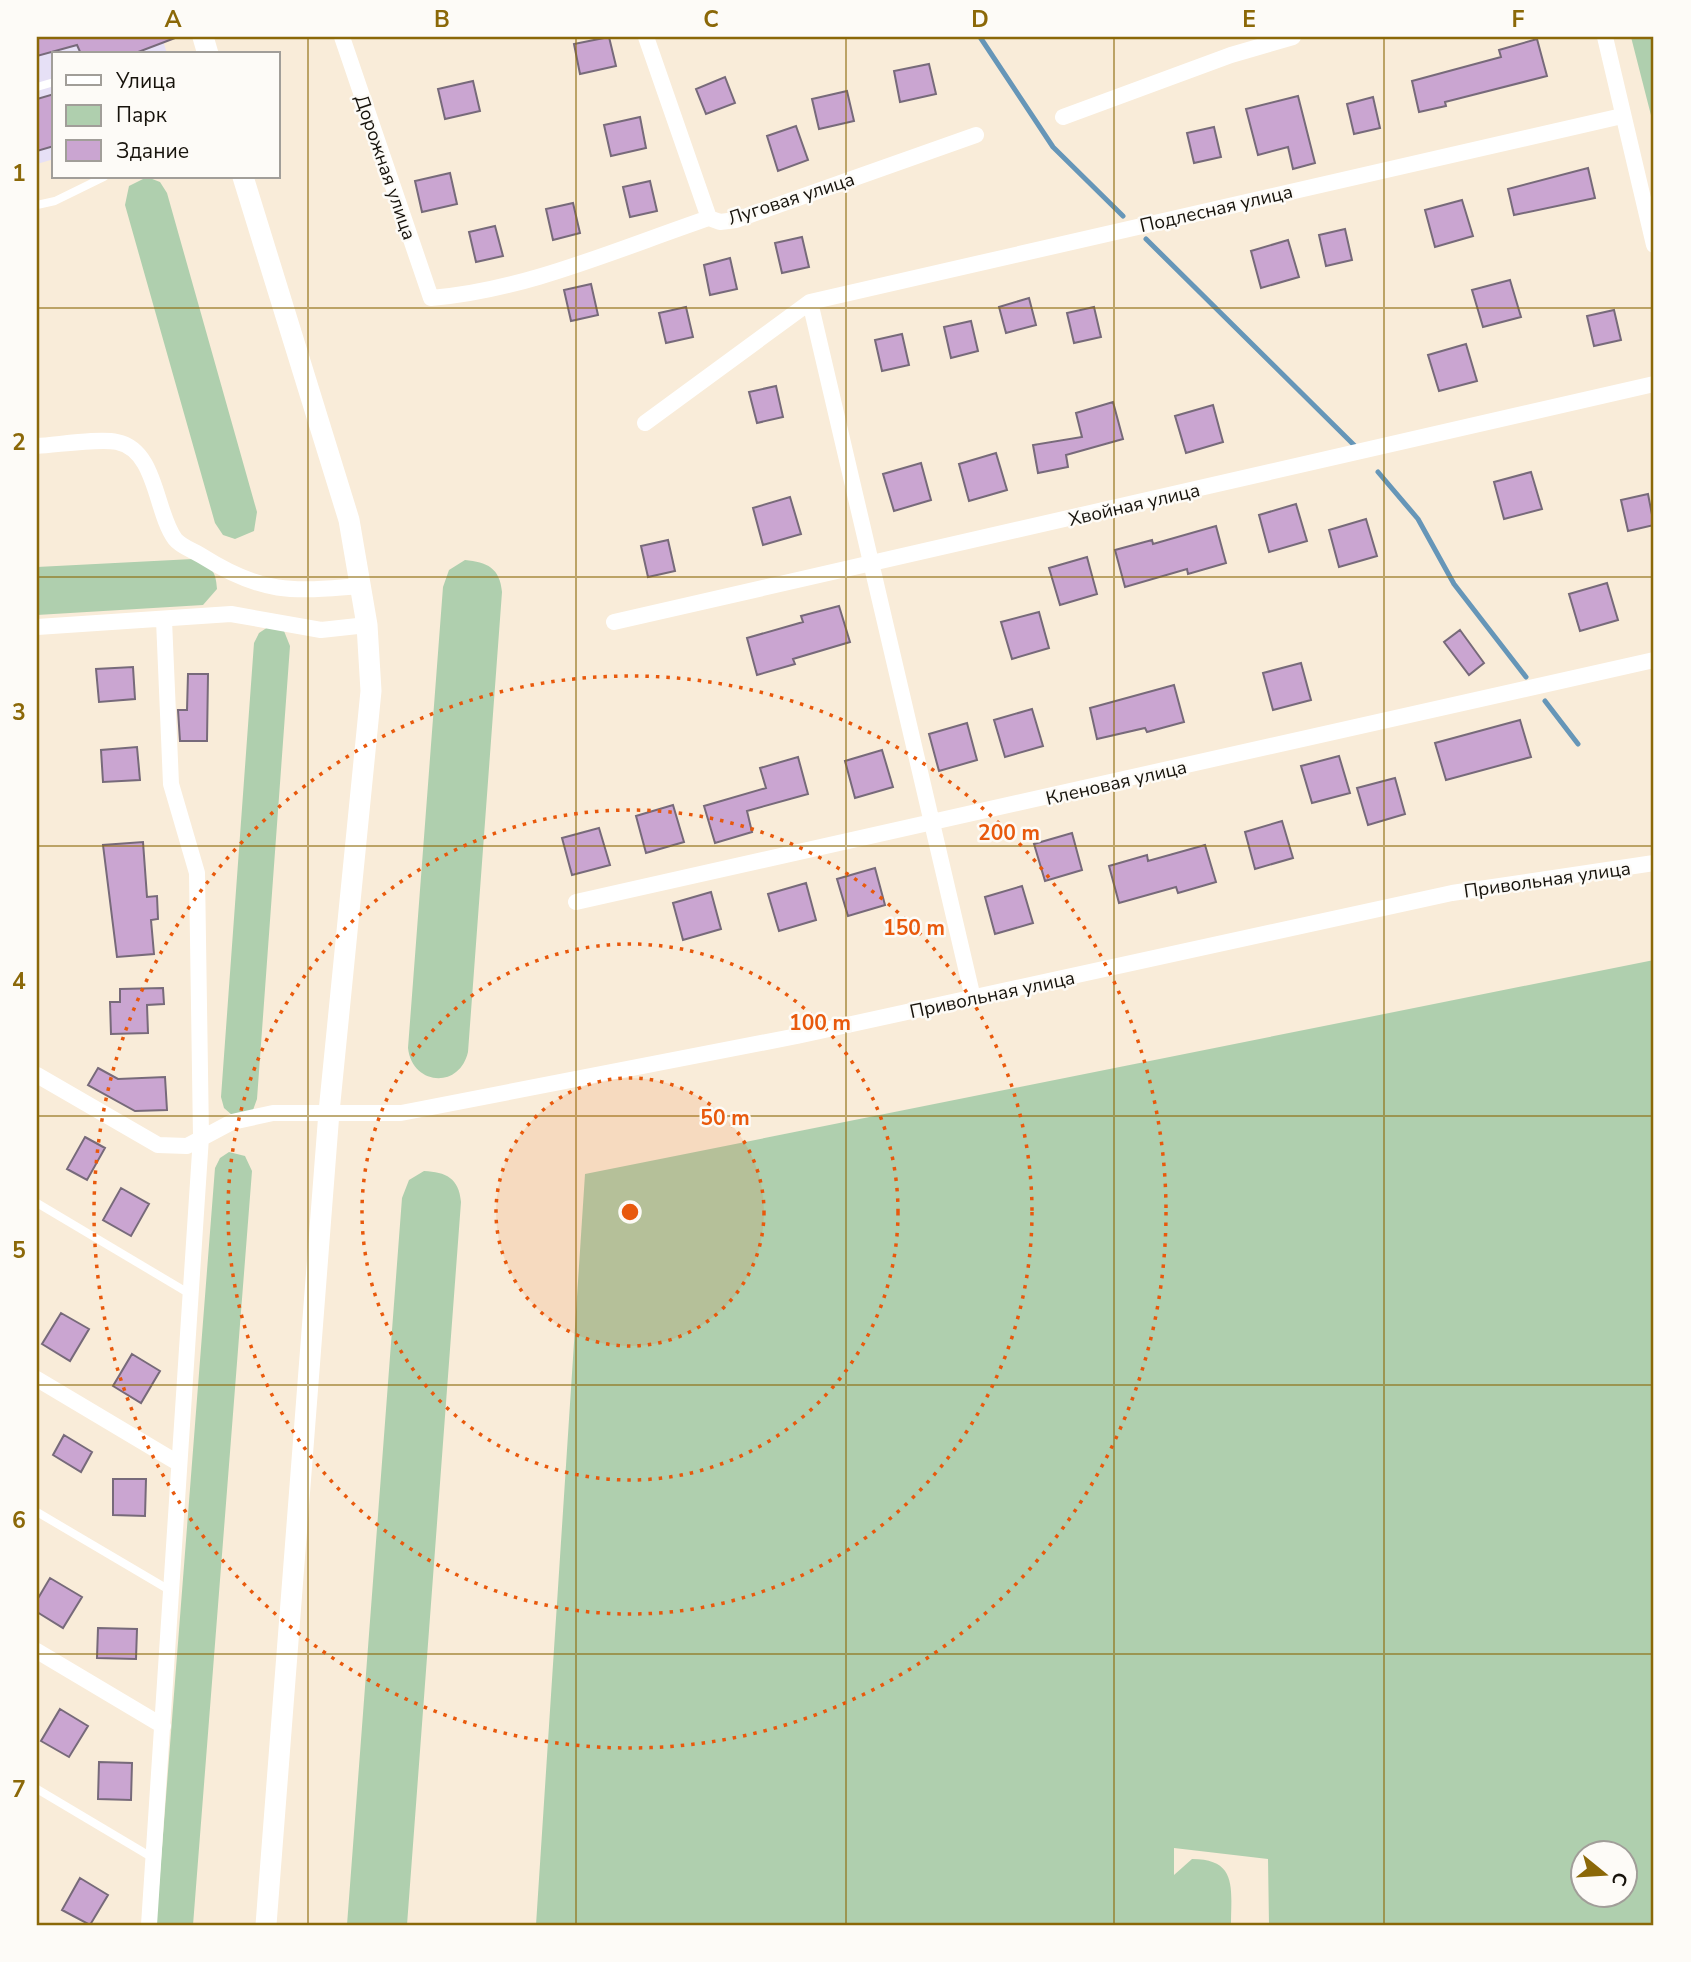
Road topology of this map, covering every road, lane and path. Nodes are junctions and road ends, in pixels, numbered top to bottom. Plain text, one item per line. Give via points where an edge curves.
1 (342, 37) edge
2 (646, 37) edge
3 (1293, 37) edge
4 (1605, 37) edge
5 (1622, 116) junction
6 (1063, 117) dead end
7 (976, 135) dead end
8 (101, 178) edge
9 (243, 178) edge
10 (37, 205) edge
11 (709, 218) junction
12 (1654, 245) edge
13 (810, 302) junction
14 (1654, 384) edge
15 (645, 423) dead end
16 (37, 446) edge
17 (869, 565) junction
18 (359, 586) junction
19 (164, 620) junction
20 (614, 622) dead end
21 (367, 625) junction
22 (37, 627) edge
23 (1654, 660) edge
24 (932, 823) junction
25 (1654, 863) edge
26 (576, 902) dead end
27 (973, 998) junction
28 (37, 1075) edge
29 (329, 1112) junction
30 (201, 1137) junction
31 (37, 1203) edge
32 (190, 1294) junction
33 (37, 1378) edge
34 (178, 1463) junction
35 (37, 1511) edge
36 (171, 1591) junction
37 (37, 1651) edge
38 (163, 1726) junction
39 (37, 1789) edge
40 (153, 1858) junction
41 (149, 1925) edge
42 (266, 1925) edge

1 - 11 street, Дорожная улица via 431,298 472,295 514,284
2 - 11 street, Луговая улица
3 - 6 street
4 - 5 street
5 - 12 street
5 - 13 street, Подлесная улица
7 - 11 street, Луговая улица via 736,220
8 - 10 lane
9 - 18 street via 349,520
13 - 15 street
13 - 17 street
14 - 17 street, Хвойная улица
16 - 18 street via 117,442 132,450 144,463 175,540 215,565 293,592
17 - 20 street, Хвойная улица
17 - 24 street
18 - 21 street
19 - 21 street via 231,614 321,631
19 - 22 street
19 - 30 street via 171,784 197,873
21 - 29 street via 371,691
23 - 24 street, Кленовая улица
24 - 26 street, Кленовая улица
24 - 27 street
25 - 27 street, Привольная улица via 1452,893
27 - 29 street, Привольная улица via 401,1112
28 - 30 street, Привольная улица via 158,1145 187,1146
29 - 30 street, Привольная улица via 273,1113 232,1122
29 - 42 street
30 - 32 street
31 - 32 lane
32 - 34 street
33 - 34 street
34 - 36 street
35 - 36 lane
36 - 38 street
37 - 38 street
38 - 40 street
39 - 40 lane
40 - 41 street

